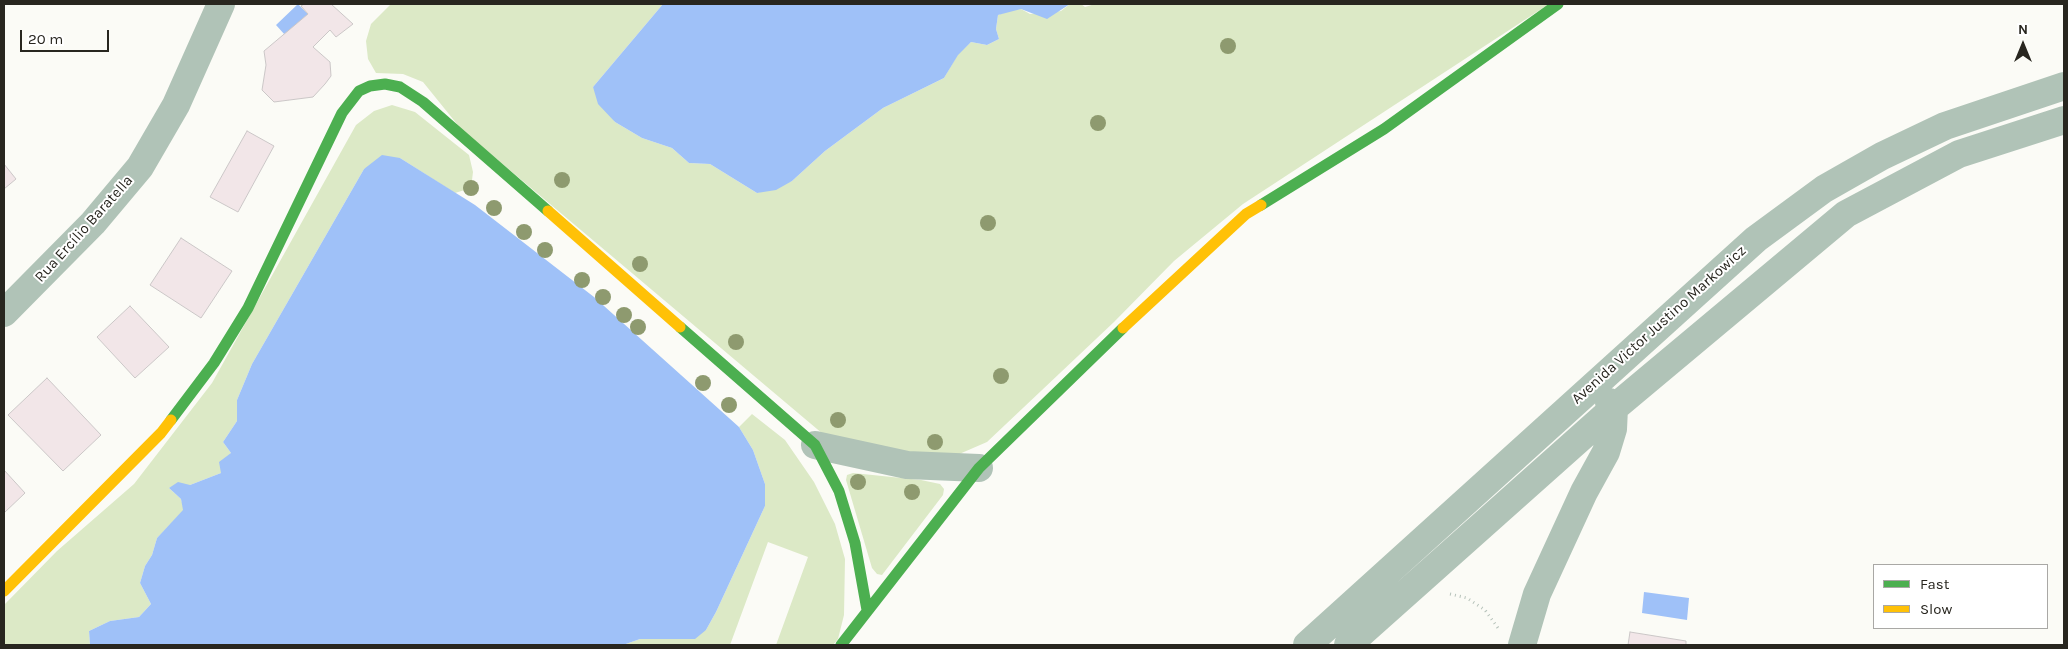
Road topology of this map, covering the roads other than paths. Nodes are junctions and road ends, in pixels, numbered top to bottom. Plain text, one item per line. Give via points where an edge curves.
1 (221, 4) edge
2 (1558, 4) edge
3 (2064, 86) edge
4 (2064, 120) edge
5 (4, 313) edge
6 (1594, 383) junction
7 (1614, 408) junction
8 (815, 445) junction
9 (980, 468) junction
10 (4, 591) edge
11 (867, 610) junction
12 (1523, 641) edge
13 (841, 645) edge
14 (1306, 645) edge
15 (1348, 645) edge

1 - 5 street, Rua Ercílio Baratella via 176,106 140,167 93,222
2 - 9 street via 1384,130 1246,214
3 - 6 street, Avenida Victor Justino Markowicz via 1945,126 1824,189 1756,239
4 - 7 street, Avenida Victor Justino Markowicz via 1959,154 1846,214
6 - 7 street
6 - 14 street, Avenida Victor Justino Markowicz
7 - 12 street via 1613,429 1606,452 1540,586
7 - 15 street, Avenida Victor Justino Markowicz
8 - 9 street via 907,465
8 - 10 street via 423,102 400,87 370,86 359,91 342,113 273,261 214,363 161,433
8 - 11 street via 839,491 855,543
9 - 11 street
11 - 13 street

